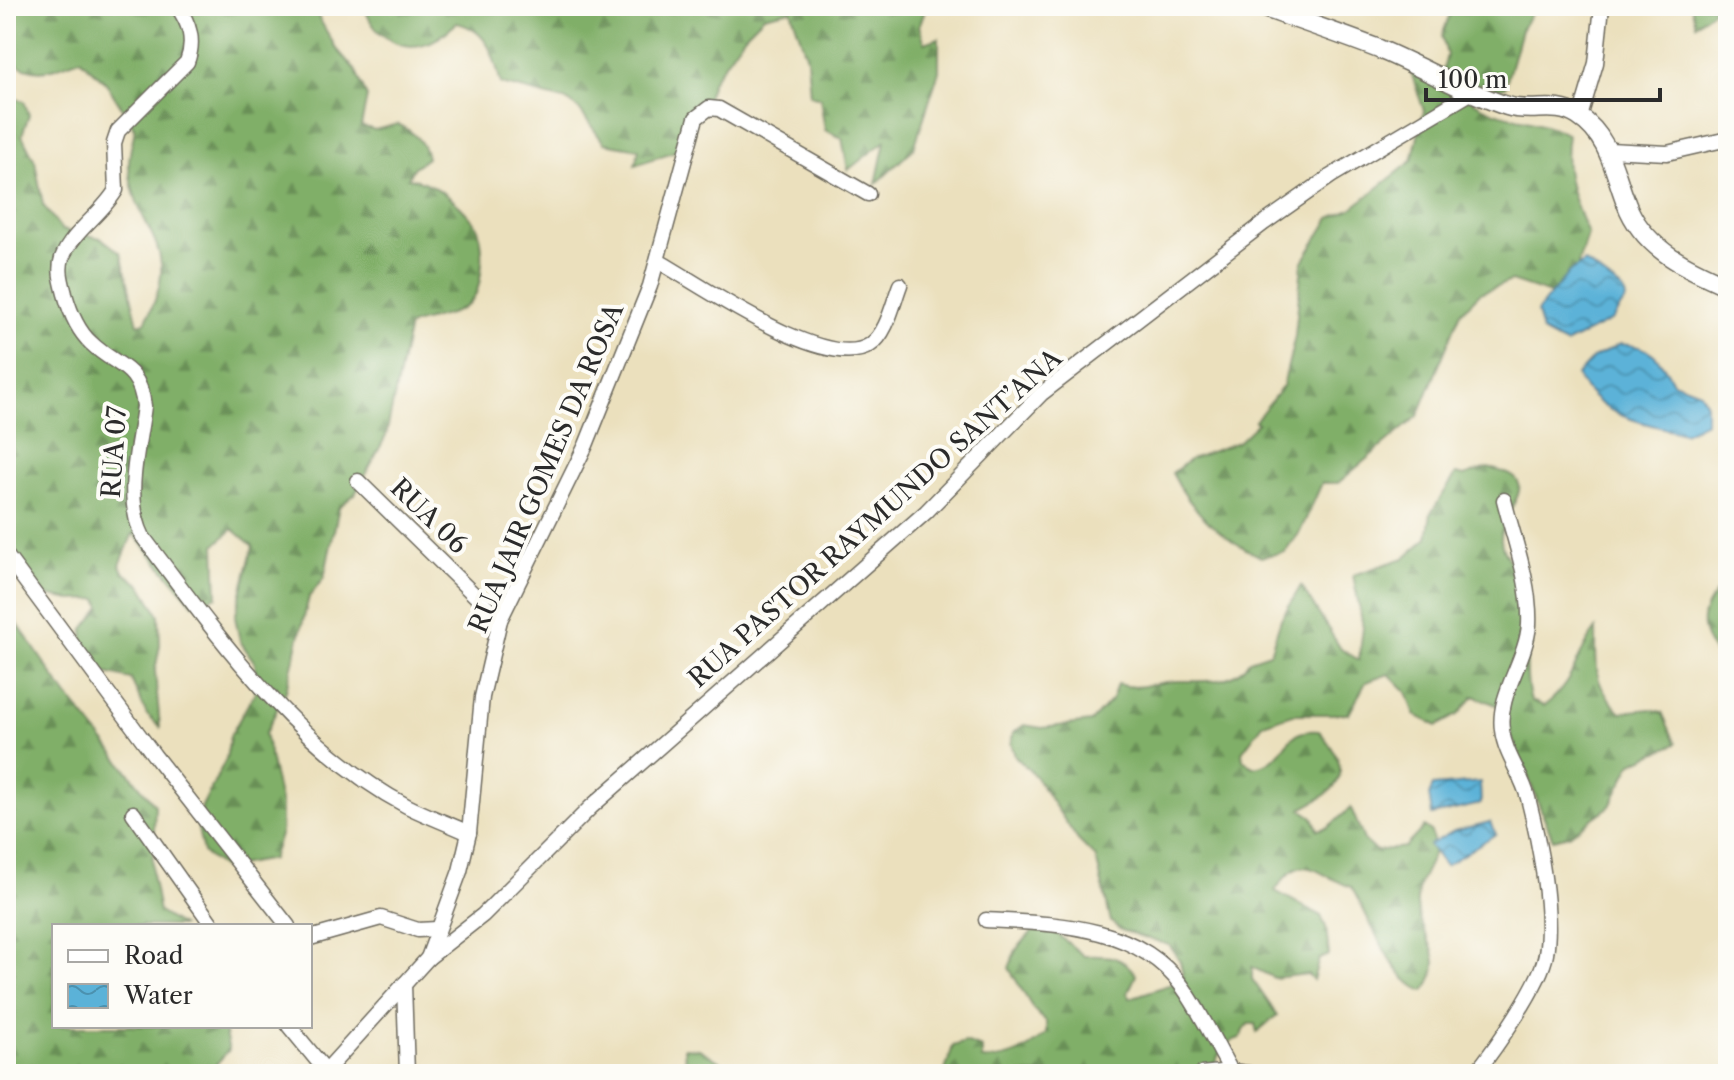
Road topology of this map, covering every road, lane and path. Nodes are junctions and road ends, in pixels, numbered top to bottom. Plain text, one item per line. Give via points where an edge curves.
1 (177, 6) edge
2 (1259, 6) edge
3 (1602, 6) edge
4 (1474, 91) junction
5 (1580, 117) junction
6 (1728, 139) edge
7 (1609, 150) junction
8 (868, 194) dead end
9 (658, 261) junction
10 (900, 285) dead end
11 (1728, 286) edge
12 (358, 481) dead end
13 (1504, 500) dead end
14 (6, 555) edge
15 (500, 620) junction
16 (133, 813) dead end
17 (469, 833) junction
18 (986, 920) dead end
19 (212, 924) edge
20 (286, 924) edge
21 (437, 929) junction
22 (312, 937) edge
23 (428, 958) junction
24 (404, 984) junction
25 (291, 1028) edge
26 (1231, 1071) junction
27 (325, 1072) edge
28 (407, 1074) edge
29 (1201, 1074) edge
30 (1255, 1074) edge
31 (1475, 1074) edge

1 - 17 street, RUA 07 via 190,33 187,62 118,131 116,190 66,249 60,274 81,332 132,371 142,391 132,499 135,521 237,661 298,723 407,806
2 - 4 street via 1379,49
3 - 5 street via 1596,63
4 - 5 street via 1511,108 1564,108
4 - 23 street, RUA PASTOR RAYMUNDO SANT’ANA via 1331,176 1041,394 926,512 591,807 483,915
5 - 7 street
6 - 7 street via 1667,153
7 - 11 street via 1630,211 1646,236 1692,271
8 - 9 street, RUA JAIR GOMES DA ROSA via 709,108 696,118
9 - 10 street via 801,342 832,350 868,347 879,337
9 - 15 street, RUA JAIR GOMES DA ROSA via 586,445
12 - 15 street, RUA 06
13 - 31 street via 1528,599 1529,625 1501,729 1528,796 1545,895 1546,944 1538,975
14 - 20 street
15 - 17 street, RUA JAIR GOMES DA ROSA via 482,697
16 - 19 street
17 - 21 street, RUA JAIR GOMES DA ROSA
18 - 26 street via 1087,928 1143,952 1183,986
21 - 22 street via 418,930 381,918
21 - 23 street, RUA JAIR GOMES DA ROSA
23 - 24 street, RUA PASTOR RAYMUNDO SANT’ANA
24 - 27 street, RUA PASTOR RAYMUNDO SANT’ANA
24 - 28 street
25 - 27 street
26 - 29 street
26 - 30 street

